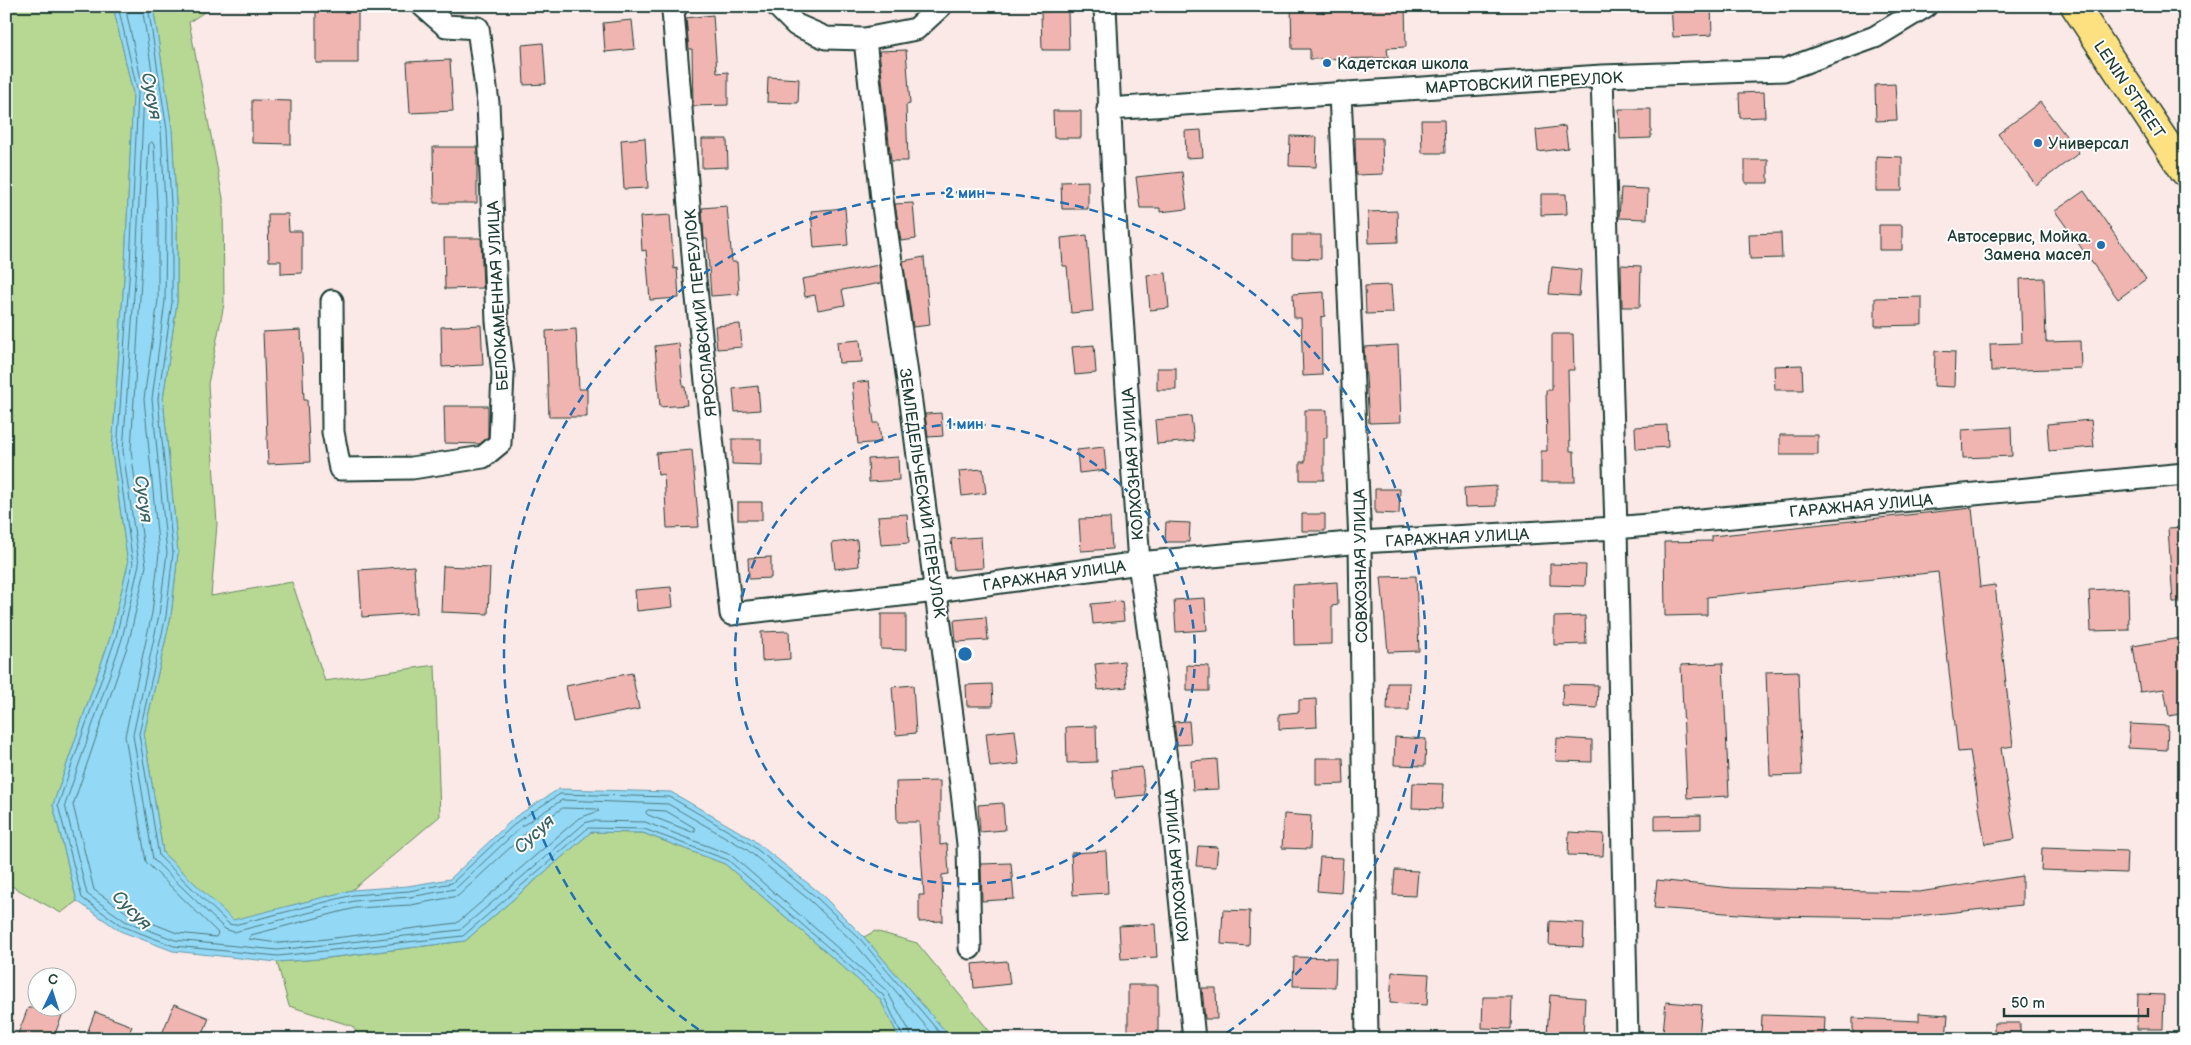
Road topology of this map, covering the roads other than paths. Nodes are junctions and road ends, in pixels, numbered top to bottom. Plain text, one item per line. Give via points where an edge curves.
1 (422, 6) edge
2 (777, 6) edge
3 (942, 6) edge
4 (1104, 6) edge
5 (1926, 6) edge
6 (2075, 6) edge
7 (675, 9) edge
8 (865, 39) junction
9 (1602, 76) junction
10 (1340, 93) junction
11 (1108, 109) junction
12 (2185, 172) edge
13 (332, 301) dead end
14 (2185, 474) edge
15 (1616, 528) junction
16 (1360, 542) junction
17 (1139, 563) junction
18 (936, 591) junction
19 (732, 614) joint
20 (970, 948) dead end
21 (1194, 1039) edge
22 (1367, 1039) edge
23 (1627, 1039) edge

1 - 13 street, БЕЛОКАМЕННАЯ УЛИЦА via 446,26 478,28 488,103 497,321 503,373 500,443 483,457 412,468 340,470 333,432
2 - 8 street via 796,25 826,38
3 - 8 street via 916,29
4 - 11 street, КОЛХОЗНАЯ УЛИЦА
5 - 9 street, МАРТОВСКИЙ ПЕРЕУЛОК via 1875,37 1784,70
6 - 12 main road, LENIN STREET
7 - 19 street, ЯРОСЛАВСКИЙ ПЕРЕУЛОК via 695,279
8 - 18 street, ЗЕМЛЕДЕЛЬЧЕСКИЙ ПЕРЕУЛОК via 882,199
9 - 10 street, МАРТОВСКИЙ ПЕРЕУЛОК
9 - 15 street
10 - 11 street, МАРТОВСКИЙ ПЕРЕУЛОК
10 - 16 street, СОВХОЗНАЯ УЛИЦА
11 - 17 street, КОЛХОЗНАЯ УЛИЦА
14 - 15 street, ГАРАЖНАЯ УЛИЦА
15 - 16 street, ГАРАЖНАЯ УЛИЦА
15 - 23 street
16 - 17 street, ГАРАЖНАЯ УЛИЦА
16 - 22 street, СОВХОЗНАЯ УЛИЦА
17 - 18 street, ГАРАЖНАЯ УЛИЦА
17 - 21 street, КОЛХОЗНАЯ УЛИЦА via 1167,766
18 - 19 street, ГАРАЖНАЯ УЛИЦА
18 - 20 street, ЗЕМЛЕДЕЛЬЧЕСКИЙ ПЕРЕУЛОК via 968,844

